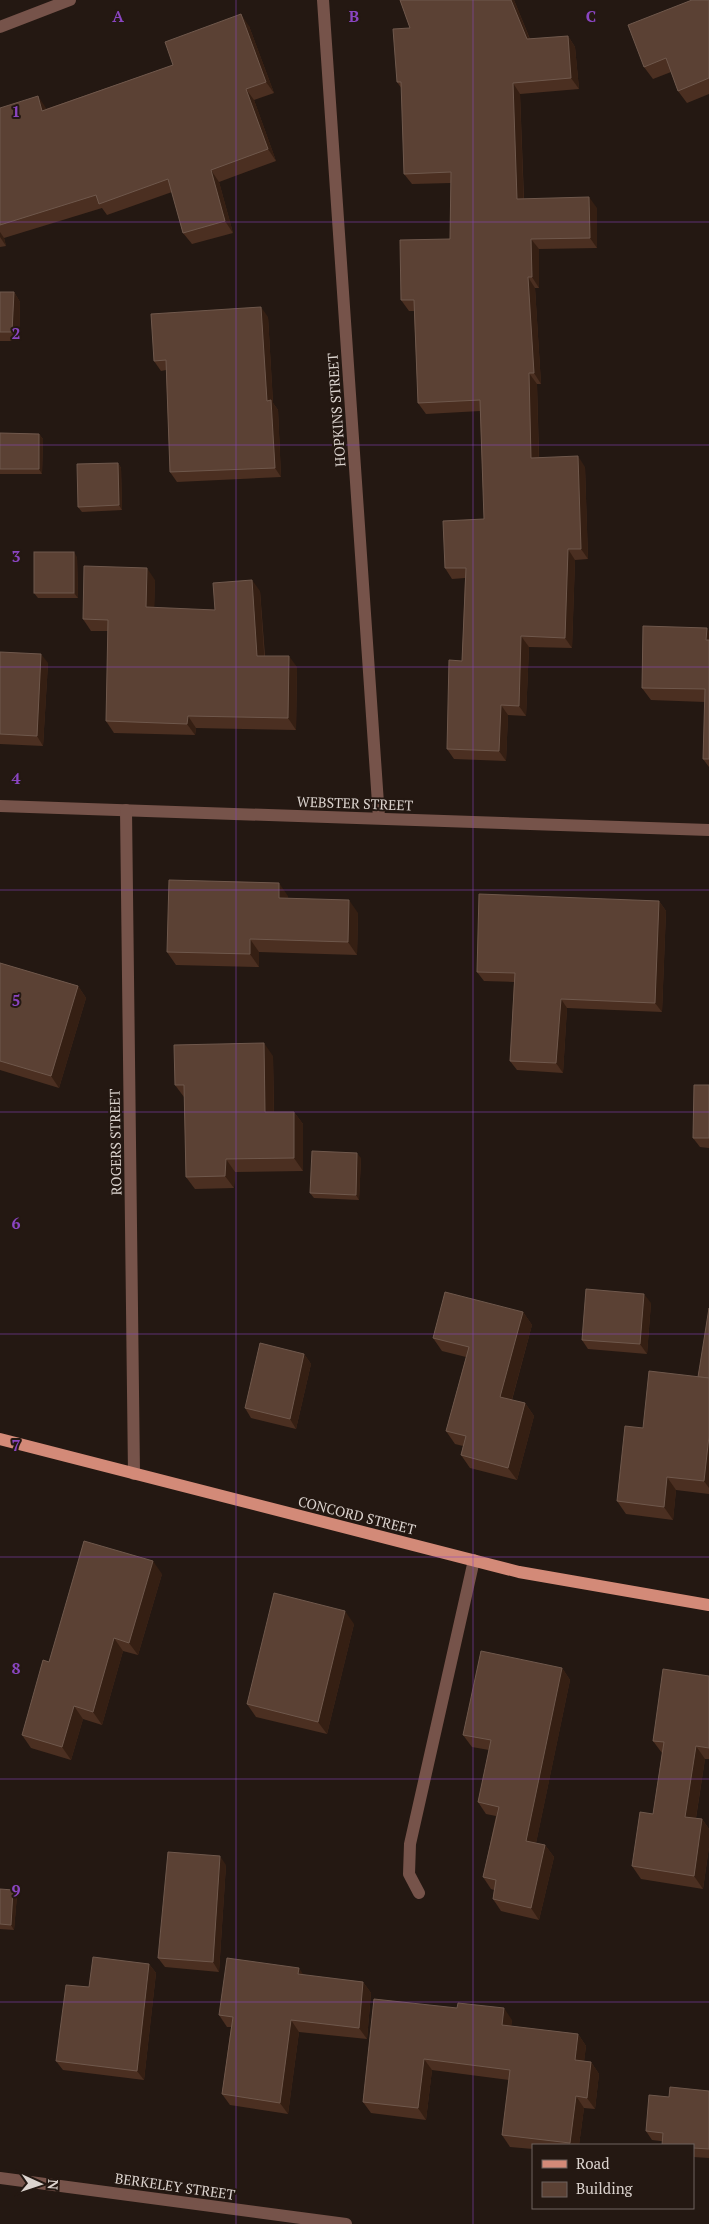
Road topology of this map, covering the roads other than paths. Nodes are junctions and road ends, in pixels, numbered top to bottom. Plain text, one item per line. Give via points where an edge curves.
1 (70, 0) edge
2 (323, 0) edge
3 (0, 27) edge
4 (0, 806) edge
5 (126, 810) junction
6 (378, 818) junction
7 (709, 830) edge
8 (0, 1439) edge
9 (134, 1474) junction
10 (474, 1560) junction
11 (709, 1605) edge
12 (419, 1893) dead end
13 (0, 2178) edge
14 (346, 2224) edge

1 - 3 street
2 - 6 street, HOPKINS STREET
4 - 5 street, WEBSTER STREET
5 - 6 street, WEBSTER STREET
5 - 9 street, ROGERS STREET
6 - 7 street, WEBSTER STREET
8 - 9 main road, CONCORD STREET
9 - 10 main road, CONCORD STREET
10 - 11 main road, CONCORD STREET via 519,1572
10 - 12 street via 410,1844 409,1874
13 - 14 street, BERKELEY STREET

